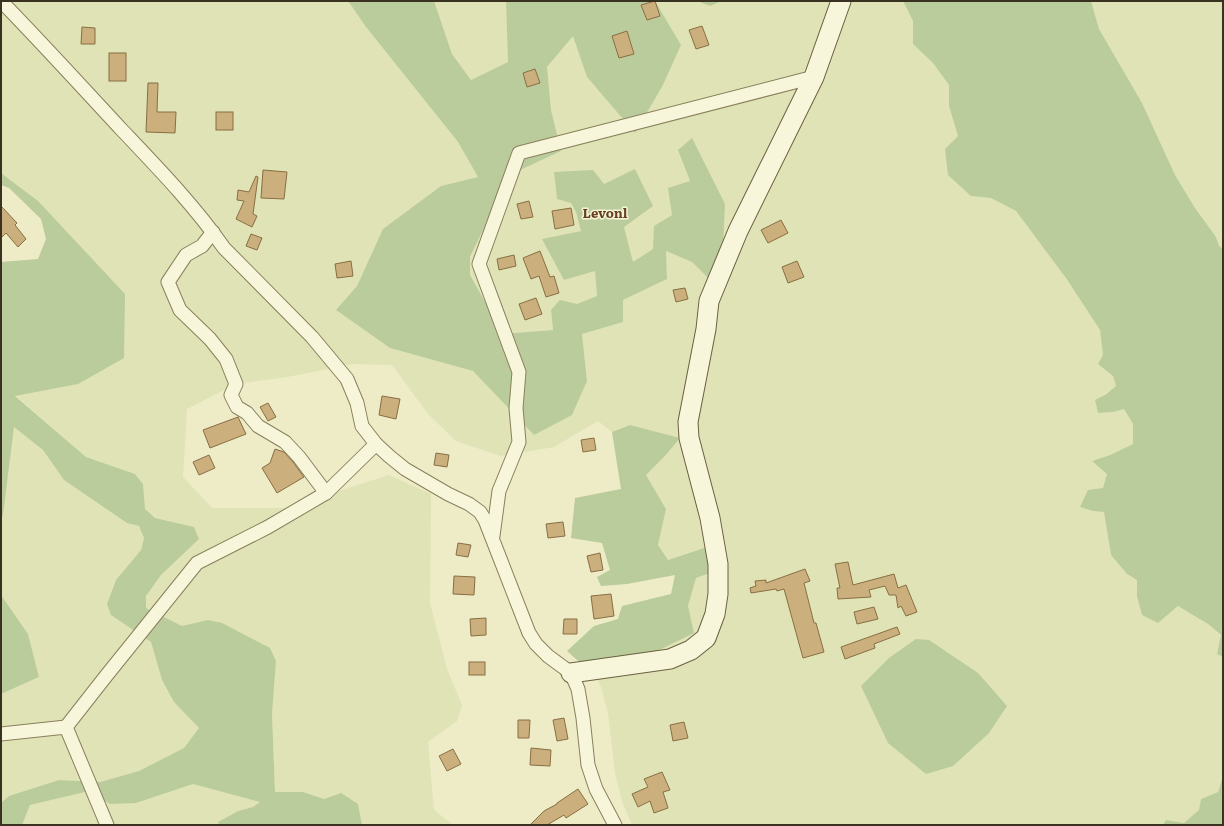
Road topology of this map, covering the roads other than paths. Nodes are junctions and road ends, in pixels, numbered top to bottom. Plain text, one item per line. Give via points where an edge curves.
1 (1, 1) edge
2 (842, 1) edge
3 (814, 77) junction
4 (213, 232) junction
5 (376, 444) junction
6 (326, 493) junction
7 (492, 538) junction
8 (570, 673) junction
9 (66, 727) junction
10 (1, 734) edge
11 (107, 825) edge
12 (615, 825) edge

1 - 4 street via 169,180
2 - 3 street
3 - 7 street via 519,153 479,264 519,372 516,408 519,442 499,490
3 - 8 street via 738,231 709,301 688,422 689,438 710,518 718,564 715,614 706,638 691,650 670,659
4 - 5 street via 224,248 312,337 346,379 357,403 362,426
4 - 6 street via 202,246 186,255 168,282 173,295 180,310 210,339 226,359 236,384 231,395 238,407 258,426 285,442
5 - 6 street
5 - 7 street via 405,469 480,512
6 - 9 street via 197,564
7 - 8 street via 529,633 548,656
8 - 12 street via 581,700 588,765 596,789
9 - 10 street
9 - 11 street

